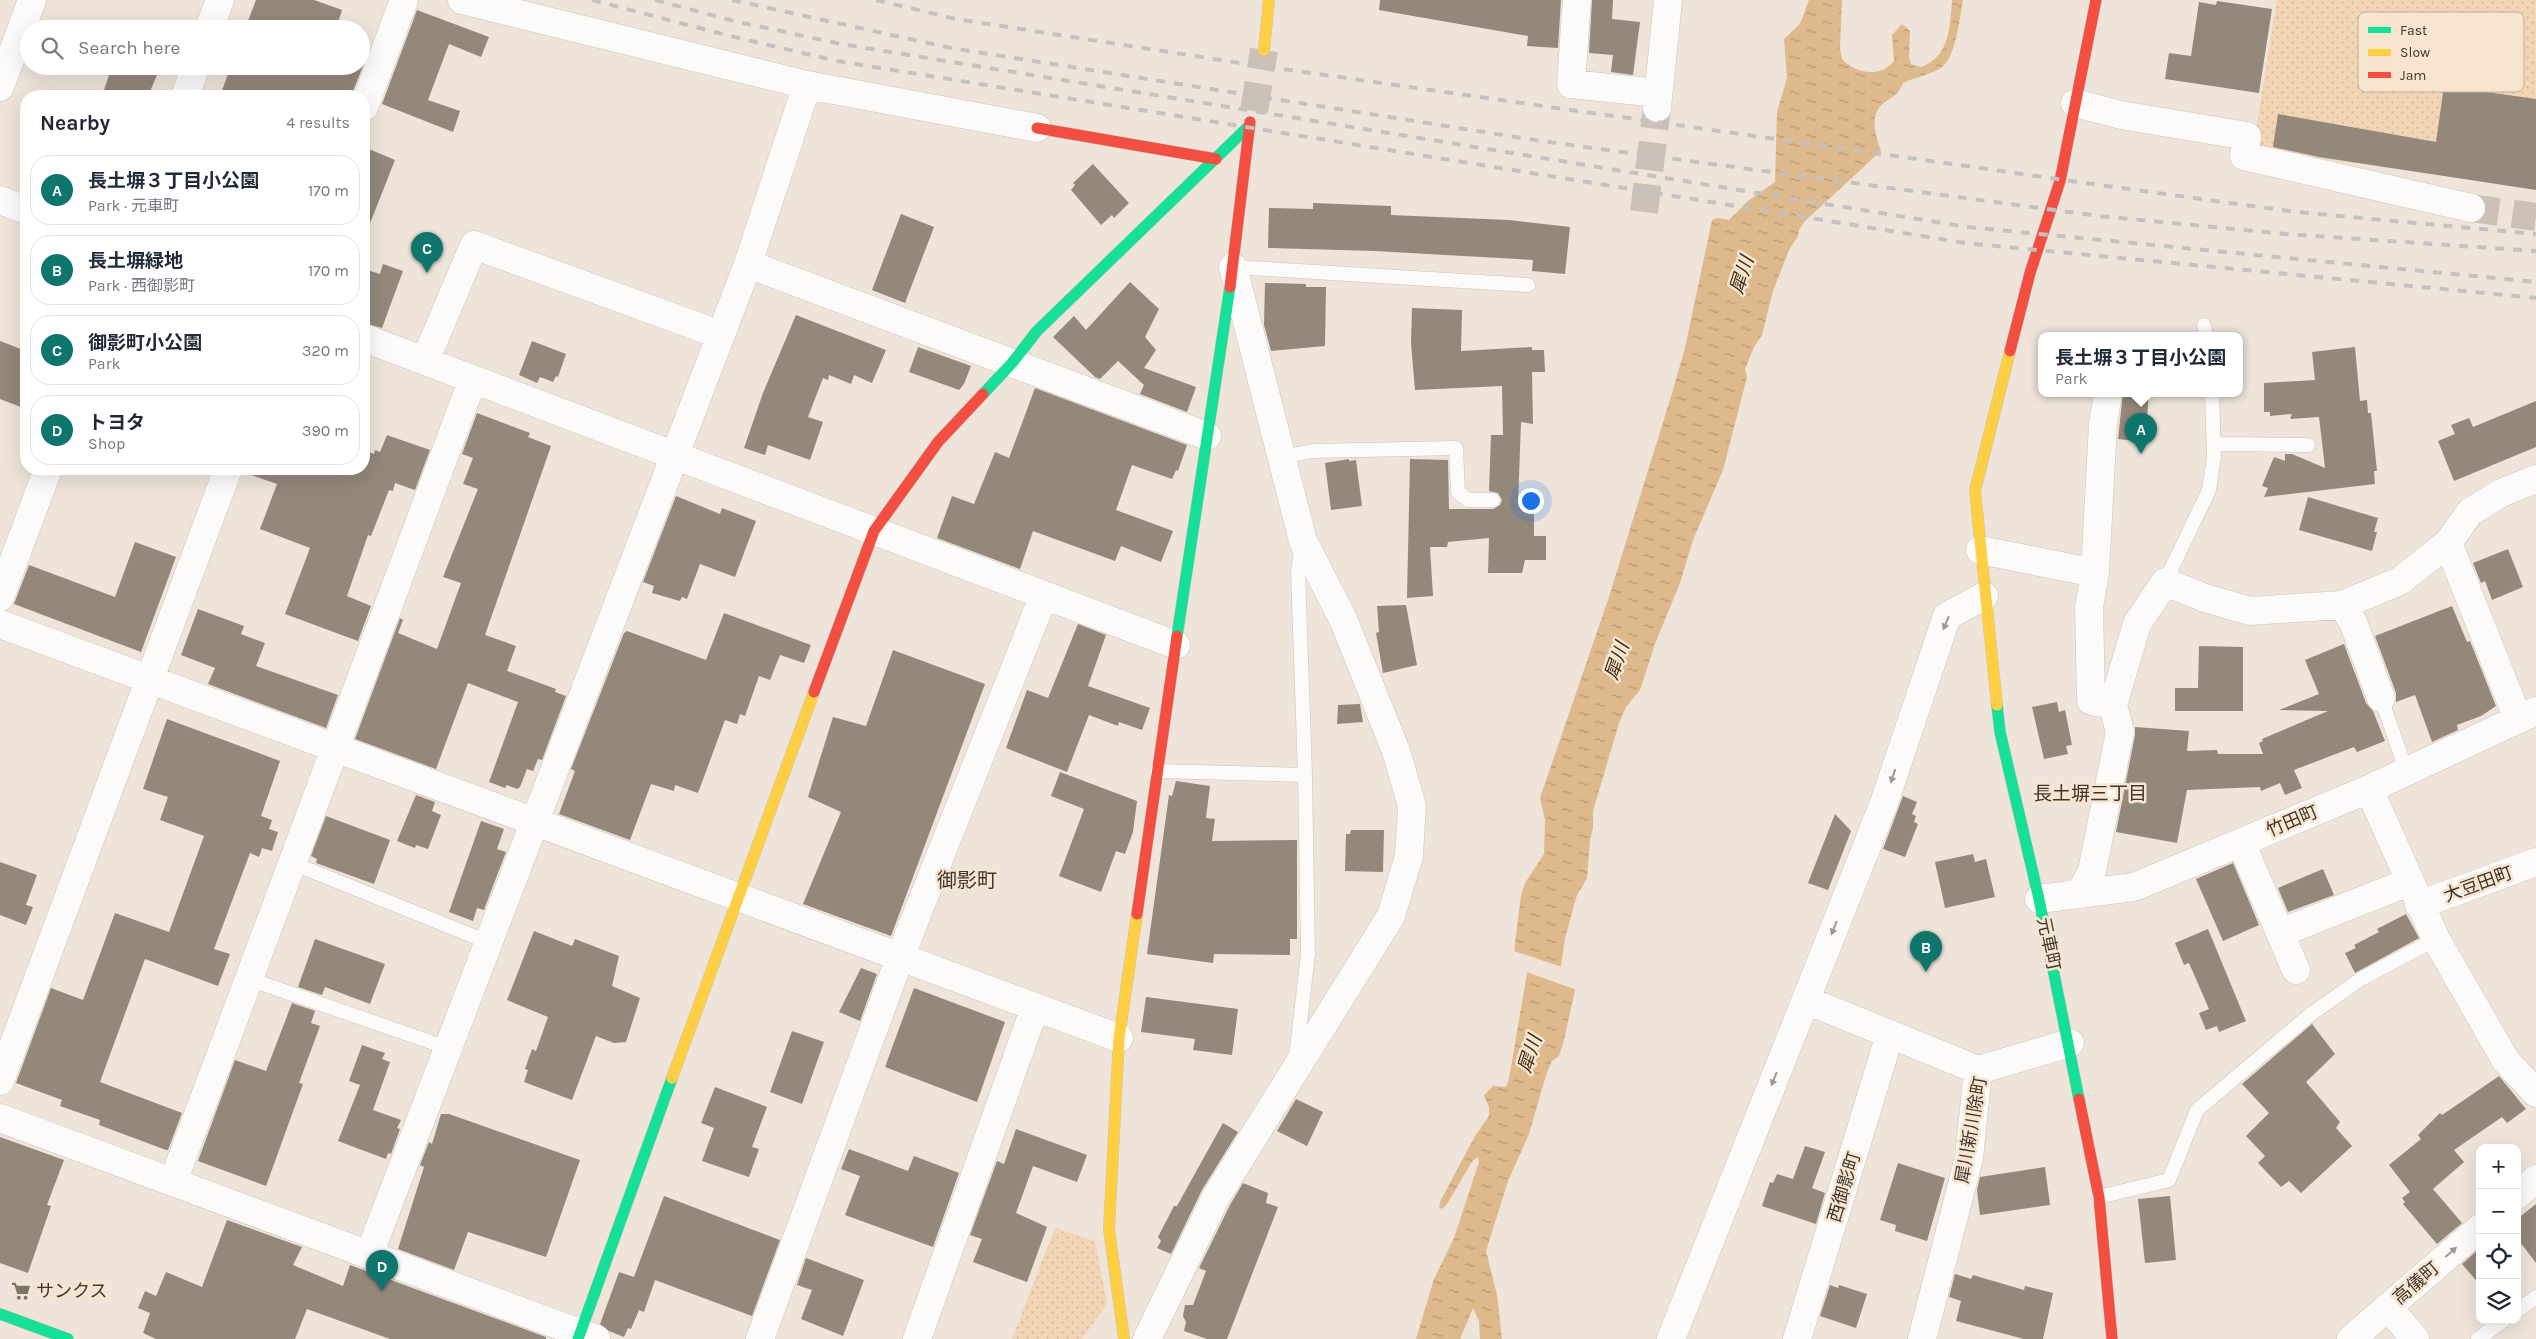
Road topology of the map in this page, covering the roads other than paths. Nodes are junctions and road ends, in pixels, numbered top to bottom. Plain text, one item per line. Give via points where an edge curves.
1 (32, 0) edge
2 (220, 0) edge
3 (404, 0) edge
4 (462, 0) edge
5 (1269, 0) edge
6 (1577, 0) edge
7 (1668, 0) edge
8 (2096, 0) edge
9 (25, 20) edge
10 (212, 20) edge
11 (20, 33) edge
12 (1264, 50) tunnel mouth
13 (193, 75) edge
14 (807, 85) junction
15 (0, 87) edge
16 (187, 90) edge
17 (370, 90) edge
18 (2075, 103) junction
19 (1254, 111) tunnel mouth
20 (1248, 127) junction
21 (1037, 128) joint
22 (1216, 159) junction
23 (0, 200) edge
24 (20, 208) edge
25 (2471, 208) tunnel mouth
26 (748, 264) junction
27 (1233, 268) junction
28 (1528, 285) dead end
29 (721, 334) junction
30 (370, 340) edge
31 (425, 361) junction
32 (1012, 363) junction
33 (472, 379) junction
34 (2107, 397) edge
35 (2212, 397) edge
36 (1207, 436) junction
37 (2214, 444) junction
38 (2308, 445) dead end
39 (674, 456) junction
40 (1282, 457) junction
41 (46, 475) edge
42 (226, 475) edge
43 (2536, 479) edge
44 (1493, 500) dead end
45 (874, 531) junction
46 (1303, 541) junction
47 (2448, 542) junction
48 (1980, 550) junction
49 (2095, 574) junction
50 (2164, 582) junction
51 (1044, 595) junction
52 (1984, 596) junction
53 (0, 597) edge
54 (2342, 606) junction
55 (0, 624) edge
56 (1176, 645) junction
57 (150, 680) junction
58 (2381, 698) joint
59 (2113, 706) junction
60 (2527, 715) edge
61 (335, 748) junction
62 (2406, 770) junction
63 (1156, 772) junction
64 (1305, 775) junction
65 (2369, 789) junction
66 (534, 822) junction
67 (2240, 843) junction
68 (292, 862) junction
69 (2536, 862) edge
70 (2080, 894) junction
71 (2414, 894) junction
72 (738, 897) junction
73 (2039, 899) junction
74 (2280, 933) junction
75 (2436, 939) junction
76 (488, 942) junction
77 (900, 957) junction
78 (2296, 970) dead end
79 (249, 979) junction
80 (1806, 1000) junction
81 (1035, 1007) junction
82 (1890, 1034) junction
83 (1119, 1038) junction
84 (2070, 1043) junction
85 (448, 1048) junction
86 (1978, 1070) junction
87 (1294, 1072) junction
88 (0, 1081) edge
89 (2536, 1093) edge
90 (0, 1118) edge
91 (2536, 1179) edge
92 (173, 1182) junction
93 (2521, 1192) edge
94 (2099, 1197) junction
95 (2476, 1231) edge
96 (369, 1254) junction
97 (2536, 1297) edge
98 (2388, 1307) junction
99 (2521, 1308) edge
100 (0, 1314) edge
101 (2499, 1324) edge
102 (585, 1337) edge
103 (68, 1339) edge
104 (760, 1339) edge
105 (917, 1339) edge
106 (1124, 1339) edge
107 (1148, 1339) edge
108 (1671, 1339) edge
109 (1797, 1339) edge
110 (1922, 1339) edge
111 (2112, 1339) edge
112 (2352, 1339) edge
113 (2415, 1339) edge
114 (2478, 1339) edge

1 - 9 street
2 - 10 street
3 - 17 street
4 - 14 street
5 - 12 street
6 - 7 street via 1571,84 1658,101
8 - 18 street, 元車町
11 - 15 street
13 - 16 street
14 - 21 street
14 - 26 street
18 - 25 street via 2121,116 2247,136 2244,156
18 - 48 street, 元車町 via 2060,181 2030,273 1976,491
19 - 20 street
20 - 22 street
20 - 27 street
21 - 22 street
22 - 32 street via 1090,278
23 - 24 street
26 - 29 street
26 - 32 street
27 - 28 lane
27 - 36 street
27 - 40 street
29 - 31 street via 474,245
29 - 39 street
30 - 31 street
31 - 33 street
32 - 36 street
32 - 45 street via 938,442
33 - 39 street
33 - 61 street
34 - 49 street
35 - 37 lane
36 - 56 street
37 - 38 lane
37 - 50 lane via 2208,490
39 - 45 street
39 - 66 street
40 - 44 lane via 1312,451 1456,448 1458,492 1468,500
40 - 46 street
41 - 53 street
42 - 57 street
43 - 47 street via 2501,493 2470,512
45 - 51 street
45 - 72 street
46 - 64 lane via 1298,570
46 - 87 street via 1343,619 1396,751 1412,806 1409,856 1390,916
47 - 54 street via 2400,581
47 - 60 street
48 - 49 street
48 - 52 street, 元車町
49 - 59 street via 2089,607 2091,701
50 - 54 street via 2250,611
50 - 59 street via 2137,624
51 - 56 street
51 - 77 street
52 - 73 street, 元車町 via 2000,732
52 -> 80 street via 1947,616 1884,803
54 - 58 street via 2353,622
55 - 57 street
56 - 63 street
57 - 61 street
57 - 88 street
58 - 62 lane
59 - 70 street via 2120,732 2092,871
60 - 62 street, 竹田町
61 - 66 street
61 - 68 street
62 - 65 street, 竹田町
63 - 64 lane
63 - 83 street
64 - 87 lane via 1308,954
65 - 67 street, 竹田町
65 - 71 street
66 - 72 street
66 - 76 street
67 - 70 street, 竹田町 via 2134,888
67 - 74 street
68 - 76 lane
68 - 79 street
69 - 71 street, 大豆田町
70 - 73 street, 竹田町
71 - 74 street, 大豆田町
71 - 75 street
72 - 77 street
72 - 102 street
73 - 84 street, 元車町
74 - 78 street
75 - 89 street via 2506,1061
75 - 94 lane via 2361,979 2318,1009 2197,1110 2169,1180
76 - 85 street
77 - 81 street
77 - 104 street
79 - 85 lane
79 - 92 street
80 - 82 street
80 -> 108 street
81 - 83 street
81 - 105 street
82 - 86 street
82 - 109 street, 西御影町
83 - 106 street via 1109,1228
84 - 86 street, 犀川新川除町
84 - 94 street, 元車町
85 - 96 street
86 - 110 street, 犀川新川除町 via 1969,1158
87 - 107 street via 1216,1197
90 - 92 street
91 - 93 street
92 - 96 street
94 - 111 street, 元車町
98 -> 95 street, 高儀町
96 - 102 street
97 - 99 lane
98 - 112 street, 高儀町
98 - 113 street
100 - 103 street
101 - 114 lane

